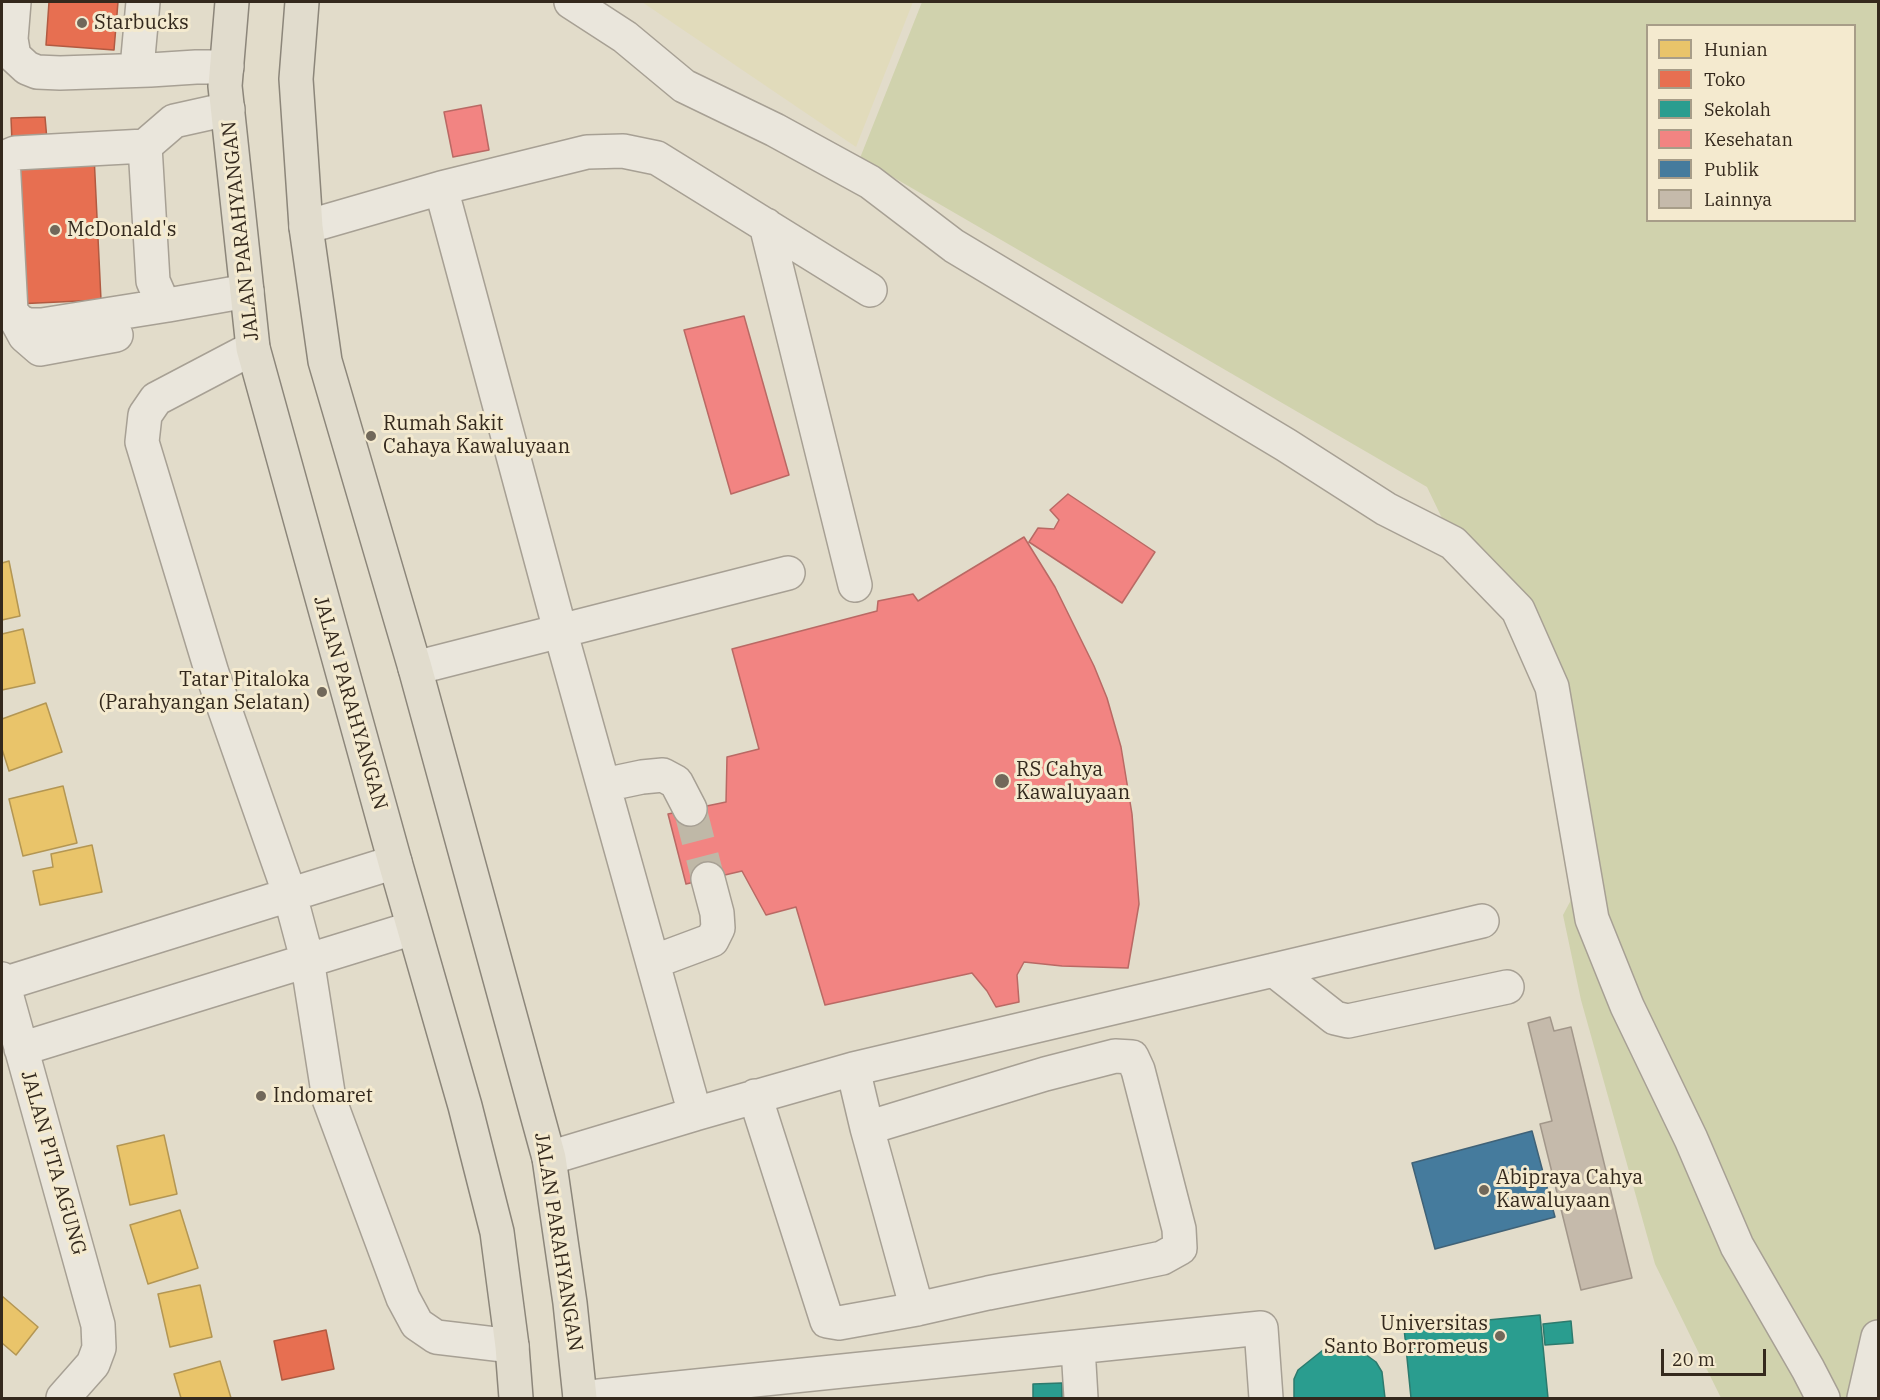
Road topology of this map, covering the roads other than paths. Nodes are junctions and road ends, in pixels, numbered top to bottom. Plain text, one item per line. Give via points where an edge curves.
1 (14, 2) edge
2 (143, 2) edge
3 (232, 2) edge
4 (302, 2) edge
5 (571, 2) edge
6 (227, 67) junction
7 (150, 69) junction
8 (228, 109) junction
9 (145, 146) junction
10 (441, 188) junction
11 (766, 225) junction
12 (306, 227) junction
13 (870, 290) dead end
14 (247, 291) junction
15 (162, 305) junction
16 (253, 348) junction
17 (788, 573) dead end
18 (855, 585) dead end
19 (560, 630) junction
20 (416, 668) junction
21 (604, 785) junction
22 (690, 808) tunnel mouth
23 (394, 862) junction
24 (708, 879) tunnel mouth
25 (290, 895) junction
26 (1482, 921) dead end
27 (413, 928) junction
28 (307, 959) junction
29 (653, 962) junction
30 (1274, 970) junction
31 (2, 982) edge
32 (1507, 987) dead end
33 (21, 1049) junction
34 (853, 1069) junction
35 (755, 1096) junction
36 (695, 1114) junction
37 (867, 1128) junction
38 (549, 1158) junction
39 (917, 1309) junction
40 (1878, 1338) edge
41 (512, 1346) junction
42 (1078, 1347) junction
43 (63, 1398) edge
44 (516, 1398) edge
45 (580, 1398) edge
46 (1081, 1398) edge
47 (1266, 1398) edge
48 (1823, 1398) edge
49 (1864, 1398) edge

1 - 7 street via 14,56 27,68 60,73
2 - 7 street via 138,57
3 - 6 main road, JALAN PARAHYANGAN
4 - 12 main road, JALAN PARAHYANGAN via 296,79
5 - 48 street via 625,37 684,86 870,182 954,246 1386,509 1453,543 1518,610 1552,687 1592,919 1627,1006 1737,1246
6 - 7 street
6 - 8 main road, JALAN PARAHYANGAN
8 - 9 street via 174,121
8 - 14 main road, JALAN PARAHYANGAN
9 - 15 street via 153,281
9 - 15 street via 15,153 3,158 11,312 28,325 42,325
10 - 11 street via 587,152 623,151 657,158
10 - 12 street
10 - 19 street
11 - 13 street
11 - 18 street
12 - 20 main road, JALAN PARAHYANGAN via 325,361
14 - 15 street
14 - 16 main road, JALAN PARAHYANGAN
16 - 23 main road, JALAN PARAHYANGAN
16 - 25 street via 156,399 145,415 142,442 212,673
17 - 19 street
19 - 20 street
19 - 21 street
20 - 38 main road, JALAN PARAHYANGAN
21 - 22 street via 663,775 676,782
21 - 29 street
23 - 25 street
23 - 27 main road, JALAN PARAHYANGAN
24 - 29 street via 718,927 712,940
25 - 28 street
25 - 31 street
26 - 30 street
27 - 28 street
27 - 41 main road, JALAN PARAHYANGAN via 497,1232
28 - 33 street
28 - 41 street via 329,1099 403,1298 417,1324 436,1337
29 - 36 street
30 - 32 street via 1335,1018 1348,1021
30 - 34 street
31 - 33 street, JALAN PITA AGUNG
33 - 43 street, JALAN PITA AGUNG via 98,1325 99,1348 93,1364
34 - 35 street
34 - 37 street
35 - 36 street
35 - 39 street via 827,1321 839,1323
36 - 38 street
37 - 39 street
37 - 39 street via 1115,1056 1132,1057 1138,1070 1179,1229 1180,1248 1162,1258
38 - 45 main road, JALAN PARAHYANGAN
40 - 49 street
41 - 44 main road, JALAN PARAHYANGAN
42 - 45 street
42 - 46 street
42 - 47 street via 1261,1328

